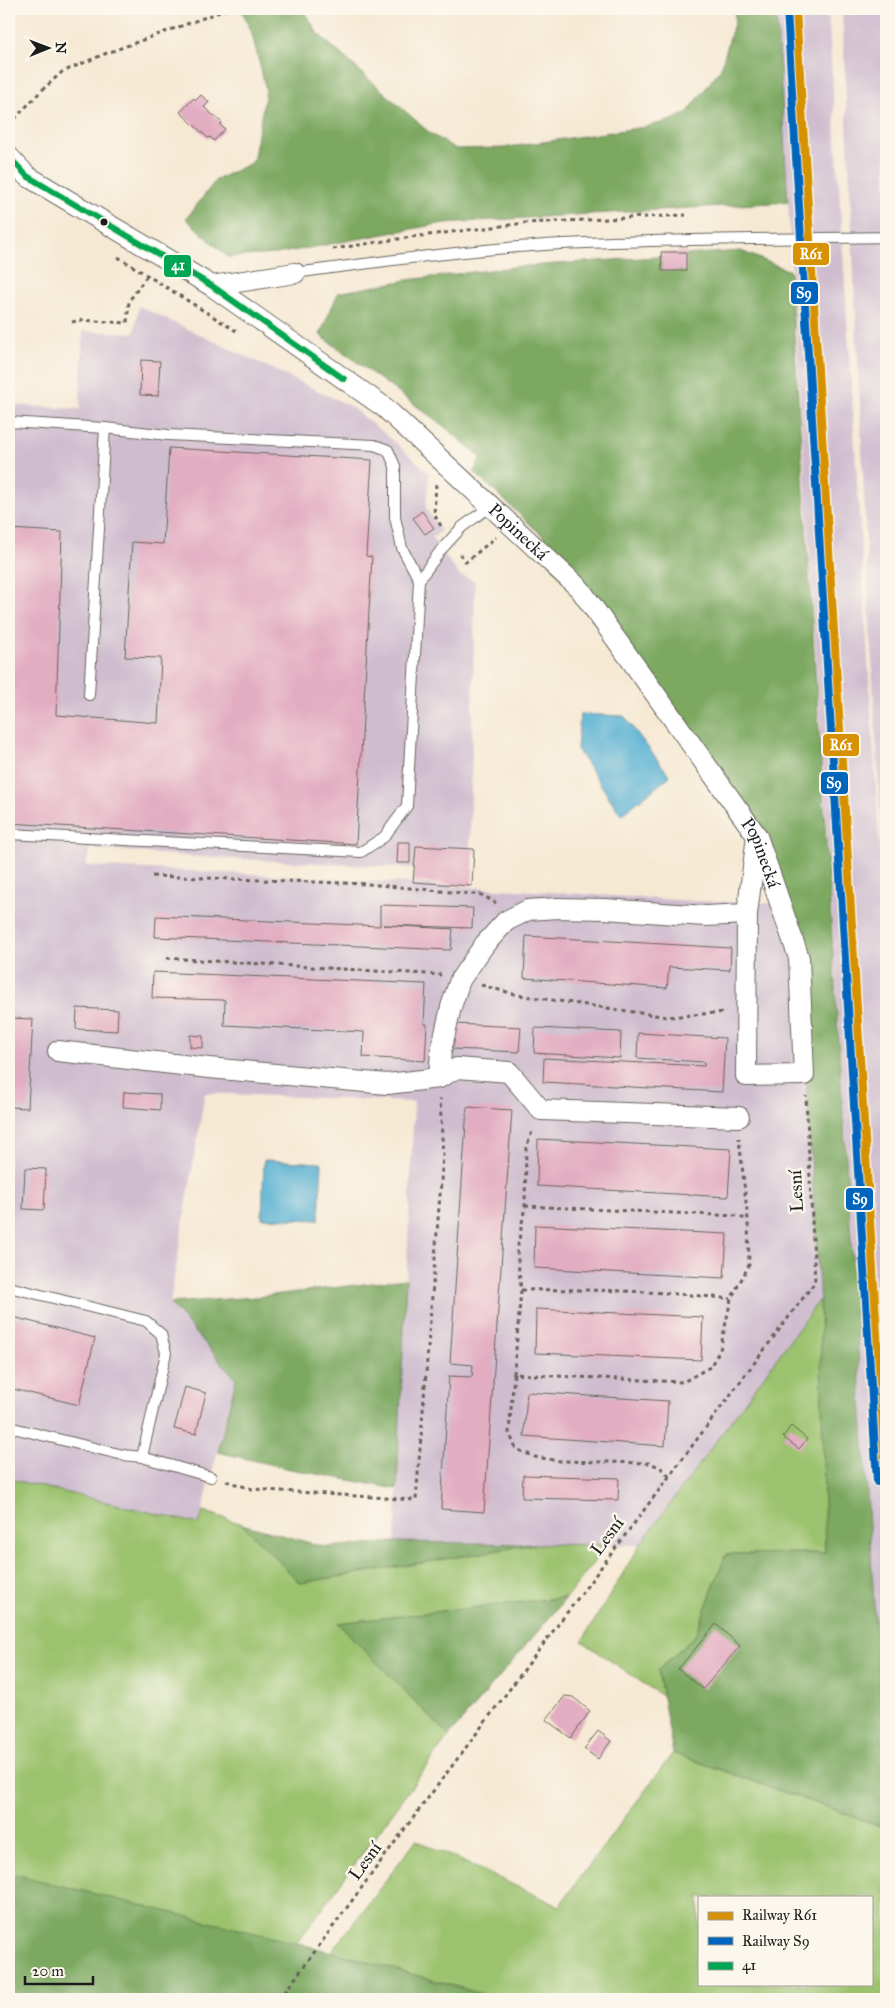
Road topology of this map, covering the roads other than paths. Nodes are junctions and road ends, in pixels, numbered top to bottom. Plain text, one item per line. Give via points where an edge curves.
1 (9, 157) edge
2 (886, 237) edge
3 (296, 273) joint
4 (212, 286) junction
5 (9, 422) edge
6 (105, 428) junction
7 (490, 506) junction
8 (419, 580) junction
9 (89, 695) dead end
10 (9, 834) edge
11 (757, 836) junction
12 (747, 914) junction
13 (58, 1051) dead end
14 (439, 1078) junction
15 (739, 1117) road end
16 (9, 1287) edge
17 (9, 1428) edge
18 (142, 1457) junction
19 (211, 1477) road end

1 - 4 street, Popinecká via 27,176
2 - 3 lane via 560,244 428,255
3 - 4 street
4 - 7 street, Popinecká via 384,407
5 - 6 lane
6 - 8 lane via 168,435 374,445 388,450 395,466 395,518 402,548
6 - 9 lane
7 - 8 lane via 462,527
7 - 11 street, Popinecká via 580,589
8 - 10 lane via 407,806 384,836 361,852
11 - 12 street
11 - 12 street, Popinecká via 799,958 804,1075 746,1076
12 - 14 street via 705,916 605,908 558,908 528,910 517,915 506,921 485,944 460,980 441,1051
13 - 14 street via 387,1084
14 - 15 street via 457,1068 510,1072 541,1110
16 - 18 lane via 146,1321 161,1334 166,1353
17 - 18 lane via 123,1456
18 - 19 lane

